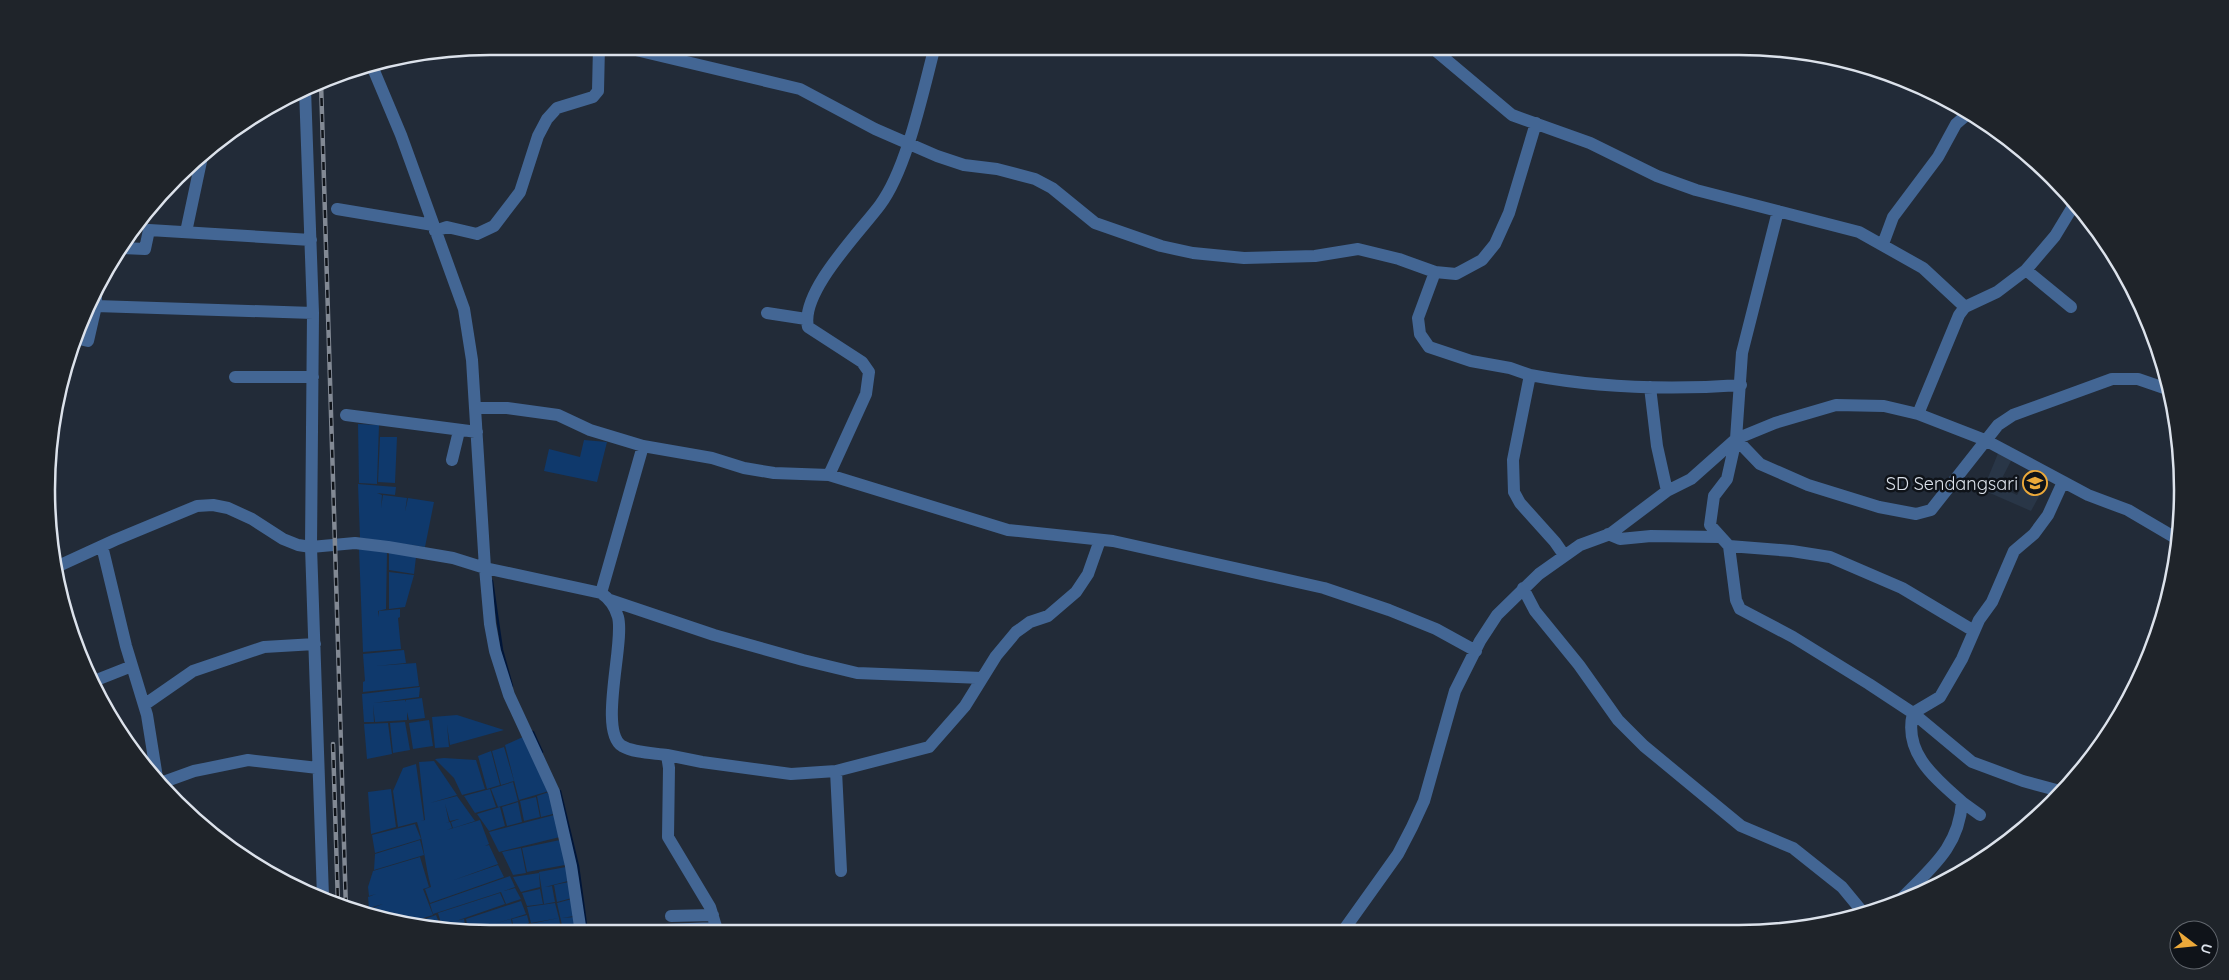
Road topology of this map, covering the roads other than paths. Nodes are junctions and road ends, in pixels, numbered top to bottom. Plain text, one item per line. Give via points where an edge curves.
1 (599, 55) edge
2 (657, 55) edge
3 (932, 55) edge
4 (1441, 55) edge
5 (374, 71) edge
6 (305, 97) edge
7 (1964, 117) edge
8 (1536, 124) junction
9 (908, 142) junction
10 (202, 164) edge
11 (337, 209) dead end
12 (2072, 210) edge
13 (1778, 211) junction
14 (438, 228) junction
15 (186, 232) junction
16 (311, 240) junction
17 (1882, 244) junction
18 (128, 248) edge
19 (2026, 270) junction
20 (1435, 272) junction
21 (99, 300) edge
22 (1965, 307) junction
23 (2070, 307) dead end
24 (94, 312) edge
25 (313, 313) junction
26 (767, 313) dead end
27 (806, 319) junction
28 (82, 340) edge
29 (1530, 375) junction
30 (235, 377) dead end
31 (314, 377) junction
32 (1741, 386) junction
33 (1650, 387) junction
34 (2162, 387) edge
35 (479, 408) junction
36 (1918, 414) junction
37 (346, 415) dead end
38 (459, 431) junction
39 (478, 432) junction
40 (1736, 439) junction
41 (1986, 440) junction
42 (643, 446) junction
43 (452, 460) dead end
44 (830, 475) junction
45 (2063, 482) junction
46 (1667, 491) junction
47 (1608, 534) junction
48 (2171, 535) edge
49 (1719, 538) junction
50 (1100, 540) junction
51 (102, 546) junction
52 (1729, 546) junction
53 (311, 547) junction
54 (1564, 556) junction
55 (62, 565) edge
56 (491, 568) junction
57 (1522, 588) junction
58 (606, 596) junction
59 (1974, 631) junction
60 (315, 644) junction
61 (1476, 651) junction
62 (132, 666) junction
63 (982, 678) junction
64 (99, 679) edge
65 (144, 705) junction
66 (1913, 713) junction
67 (668, 755) junction
68 (155, 767) edge
69 (318, 768) junction
70 (836, 771) junction
71 (167, 781) edge
72 (2055, 790) edge
73 (1962, 802) junction
74 (1980, 815) dead end
75 (841, 872) dead end
76 (1910, 890) edge
77 (323, 891) edge
78 (1859, 908) edge
79 (713, 915) junction
80 (671, 916) dead end
81 (580, 925) edge
82 (716, 925) edge
83 (1347, 925) edge

1 - 14 street via 598,91 593,97 557,108 547,119 538,136 520,192 494,226 477,234
2 - 9 street via 800,89 875,129
3 - 9 street
4 - 8 street via 1512,115
5 - 14 street
6 - 16 street
7 - 17 street via 1956,124 1938,157 1893,217
8 - 13 street via 1590,143 1657,176 1696,190
8 - 20 street via 1509,213 1495,244 1482,260 1456,274
9 - 20 street via 964,165 1004,170 1035,179 1052,188 1095,223 1161,246 1244,258 1315,256 1358,250 1399,259
9 - 27 street via 901,165 882,203 824,276 807,309
10 - 15 street
11 - 14 street
12 - 19 street via 2055,236
13 - 17 street via 1859,232
13 - 32 street via 1746,330
14 - 35 street via 464,310
15 - 16 street
15 - 18 street via 149,230 145,249
16 - 25 street
17 - 22 street via 1923,268
19 - 22 street via 1997,292
19 - 23 street
20 - 29 street via 1418,318 1420,334 1429,347
21 - 25 street
22 - 36 street
24 - 28 street via 88,341
25 - 31 street
26 - 27 street
27 - 44 street via 808,327 862,362 869,372 866,394
29 - 33 street via 1565,382
29 - 54 street via 1514,460 1514,492 1520,504
30 - 31 street
31 - 53 street
32 - 33 street
32 - 40 street
33 - 46 street via 1657,446
34 - 41 street via 2138,379 2112,379 2014,415 1998,424
35 - 39 street
35 - 42 street via 558,415 590,430
36 - 40 street via 1884,406 1836,405
36 - 41 street
37 - 38 street
38 - 39 street
38 - 43 street
39 - 56 street
40 - 41 street via 1760,464 1808,485 1879,507 1916,514 1931,510
40 - 46 street via 1691,479
40 - 49 street via 1726,479 1714,496 1710,512 1710,525
41 - 45 street
42 - 44 street via 774,473
42 - 58 street via 627,497
44 - 50 street via 1008,530
45 - 48 street via 2128,510
45 - 59 street via 2048,515 2034,534 2014,552 1992,602
46 - 47 street
47 - 49 street via 1615,538
47 - 54 street via 1580,545
49 - 52 street
50 - 61 street via 1324,588 1420,622
50 - 63 street via 1088,574 1076,592 1048,616 1030,622 1016,632
51 - 53 street via 197,506 213,505 252,519 283,539
51 - 55 street
51 - 62 street
52 - 59 street via 1830,558 1902,588
52 - 66 street via 1740,609 1830,659
53 - 56 street via 355,544 388,547
53 - 60 street
54 - 57 street
56 - 58 street
56 - 81 street via 490,624 494,651 509,695 554,792 572,866
57 - 61 street via 1497,615
57 - 78 street via 1534,611 1579,665 1618,720 1644,746 1741,826 1793,848 1842,887
58 - 63 street via 714,635 857,673
58 - 67 street via 619,618 613,699 613,729 617,742 624,747
59 - 66 street via 1940,697
60 - 65 street via 264,647 193,671
60 - 69 street
61 - 83 street via 1456,691 1424,801 1412,827 1398,854
62 - 64 street
62 - 65 street
63 - 70 street via 966,706 930,746
65 - 68 street
66 - 72 street via 1972,762
66 - 73 street via 1911,736 1924,766
67 - 70 street via 791,774
67 - 79 street via 668,837
69 - 71 street via 248,760 194,771
69 - 77 street
70 - 75 street
73 - 74 street
73 - 76 street via 1956,835 1936,863
79 - 80 street
79 - 82 street

